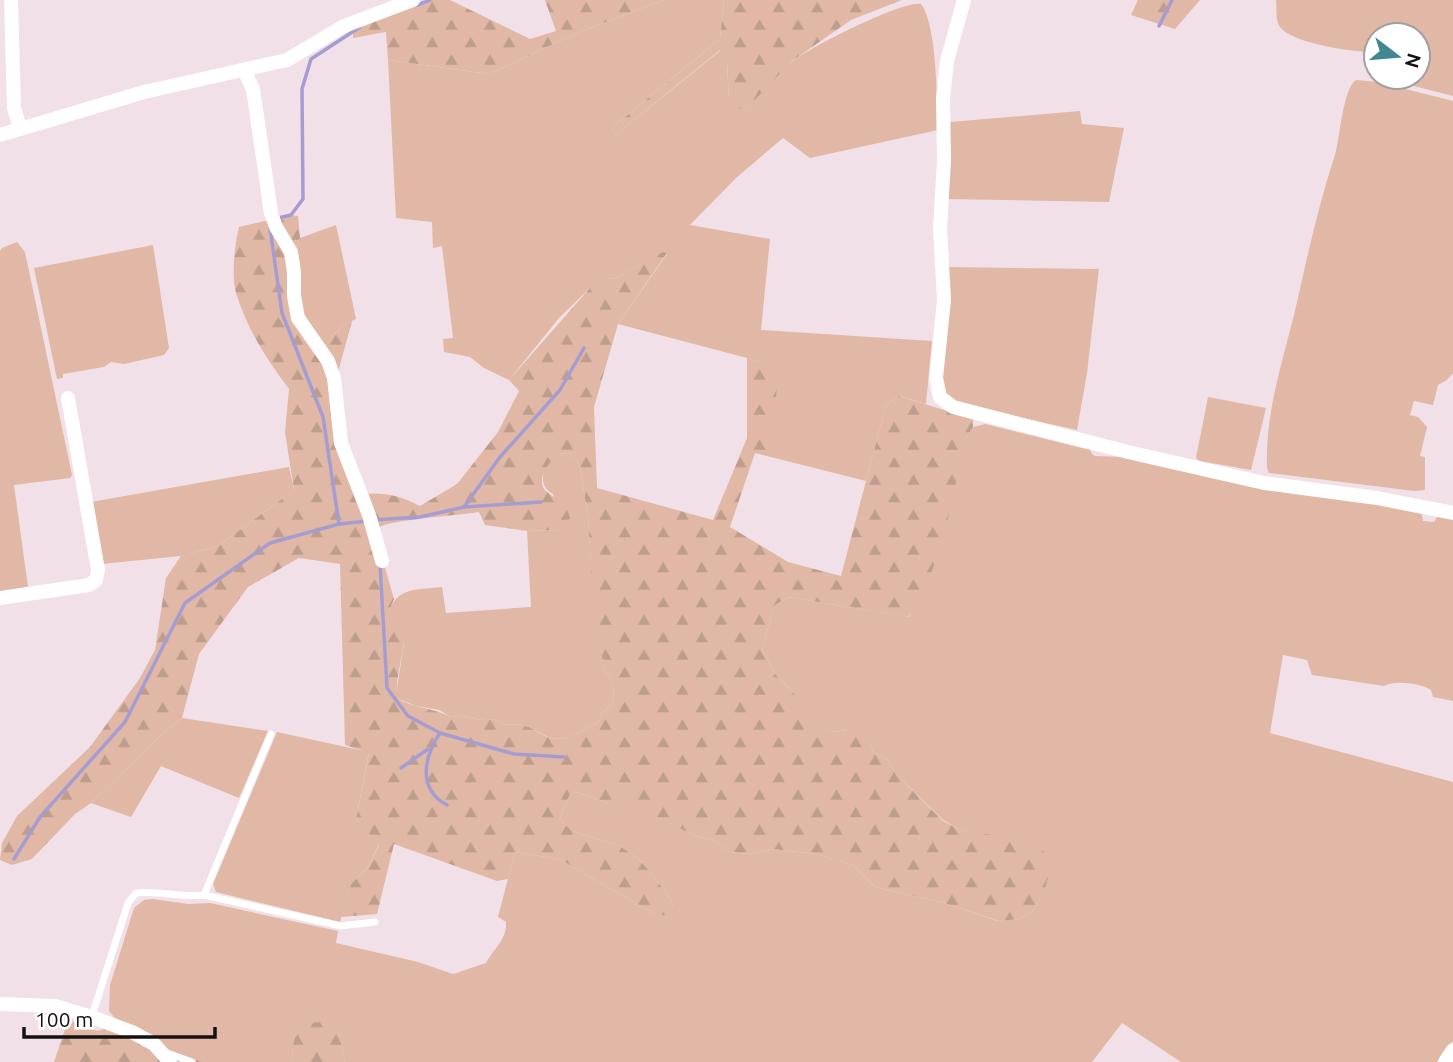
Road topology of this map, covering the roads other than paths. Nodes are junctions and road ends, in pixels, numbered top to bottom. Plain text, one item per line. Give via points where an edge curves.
1 (11, 0) edge
2 (413, 0) edge
3 (964, 0) edge
4 (244, 70) junction
5 (20, 128) junction
6 (0, 135) edge
7 (68, 398) dead end
8 (1453, 513) edge
9 (382, 561) dead end
10 (0, 598) edge
11 (271, 734) dead end
12 (204, 895) junction
13 (375, 922) dead end
14 (0, 1004) edge
15 (92, 1017) junction
16 (159, 1050) junction
17 (1453, 1050) edge
18 (170, 1062) edge
19 (192, 1062) edge
20 (1445, 1062) edge

1 - 5 street via 14,108
2 - 4 street via 344,26 287,60
3 - 8 street via 947,61 943,97 940,228 944,300 936,377 940,397 953,407 1264,483
4 - 5 street via 144,92
4 - 9 street via 253,89 273,220 291,252 298,317 334,378 341,443
5 - 6 street
7 - 10 street via 99,570 96,580 89,585
11 - 12 lane
12 - 13 lane via 341,926
12 - 15 lane via 186,898 136,893 128,904
14 - 15 street via 55,1006
15 - 16 street via 132,1032
16 - 18 street
16 - 19 lane
17 - 20 street

